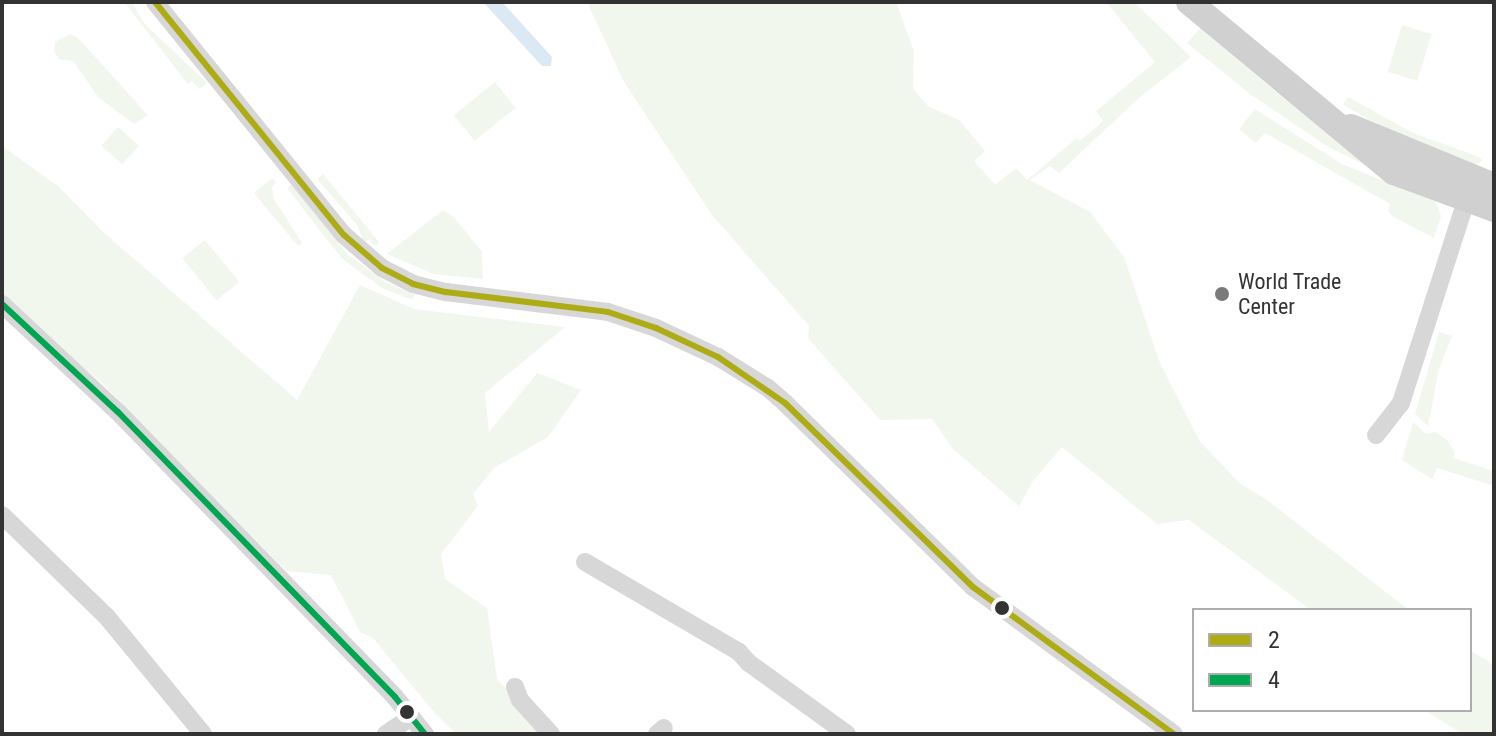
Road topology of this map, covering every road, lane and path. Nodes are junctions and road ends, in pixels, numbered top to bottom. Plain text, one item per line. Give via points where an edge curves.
1 (155, 2) edge
2 (1189, 2) edge
3 (1478, 187) edge
4 (1494, 209) edge
5 (2, 304) edge
6 (1376, 435) dead end
7 (2, 515) edge
8 (585, 562) dead end
9 (515, 687) dead end
10 (411, 717) junction
11 (203, 734) edge
12 (386, 734) edge
13 (425, 734) edge
14 (551, 734) edge
15 (847, 734) edge
16 (1174, 734) edge

1 - 16 street via 344,235 382,268 413,284 446,292 608,312 718,357 785,403 973,587
2 - 3 street via 1329,117
3 - 4 street
3 - 6 street via 1401,403
5 - 10 street via 118,412
7 - 11 street via 107,617
8 - 15 street via 739,652
9 - 14 street
10 - 12 street
10 - 13 street

